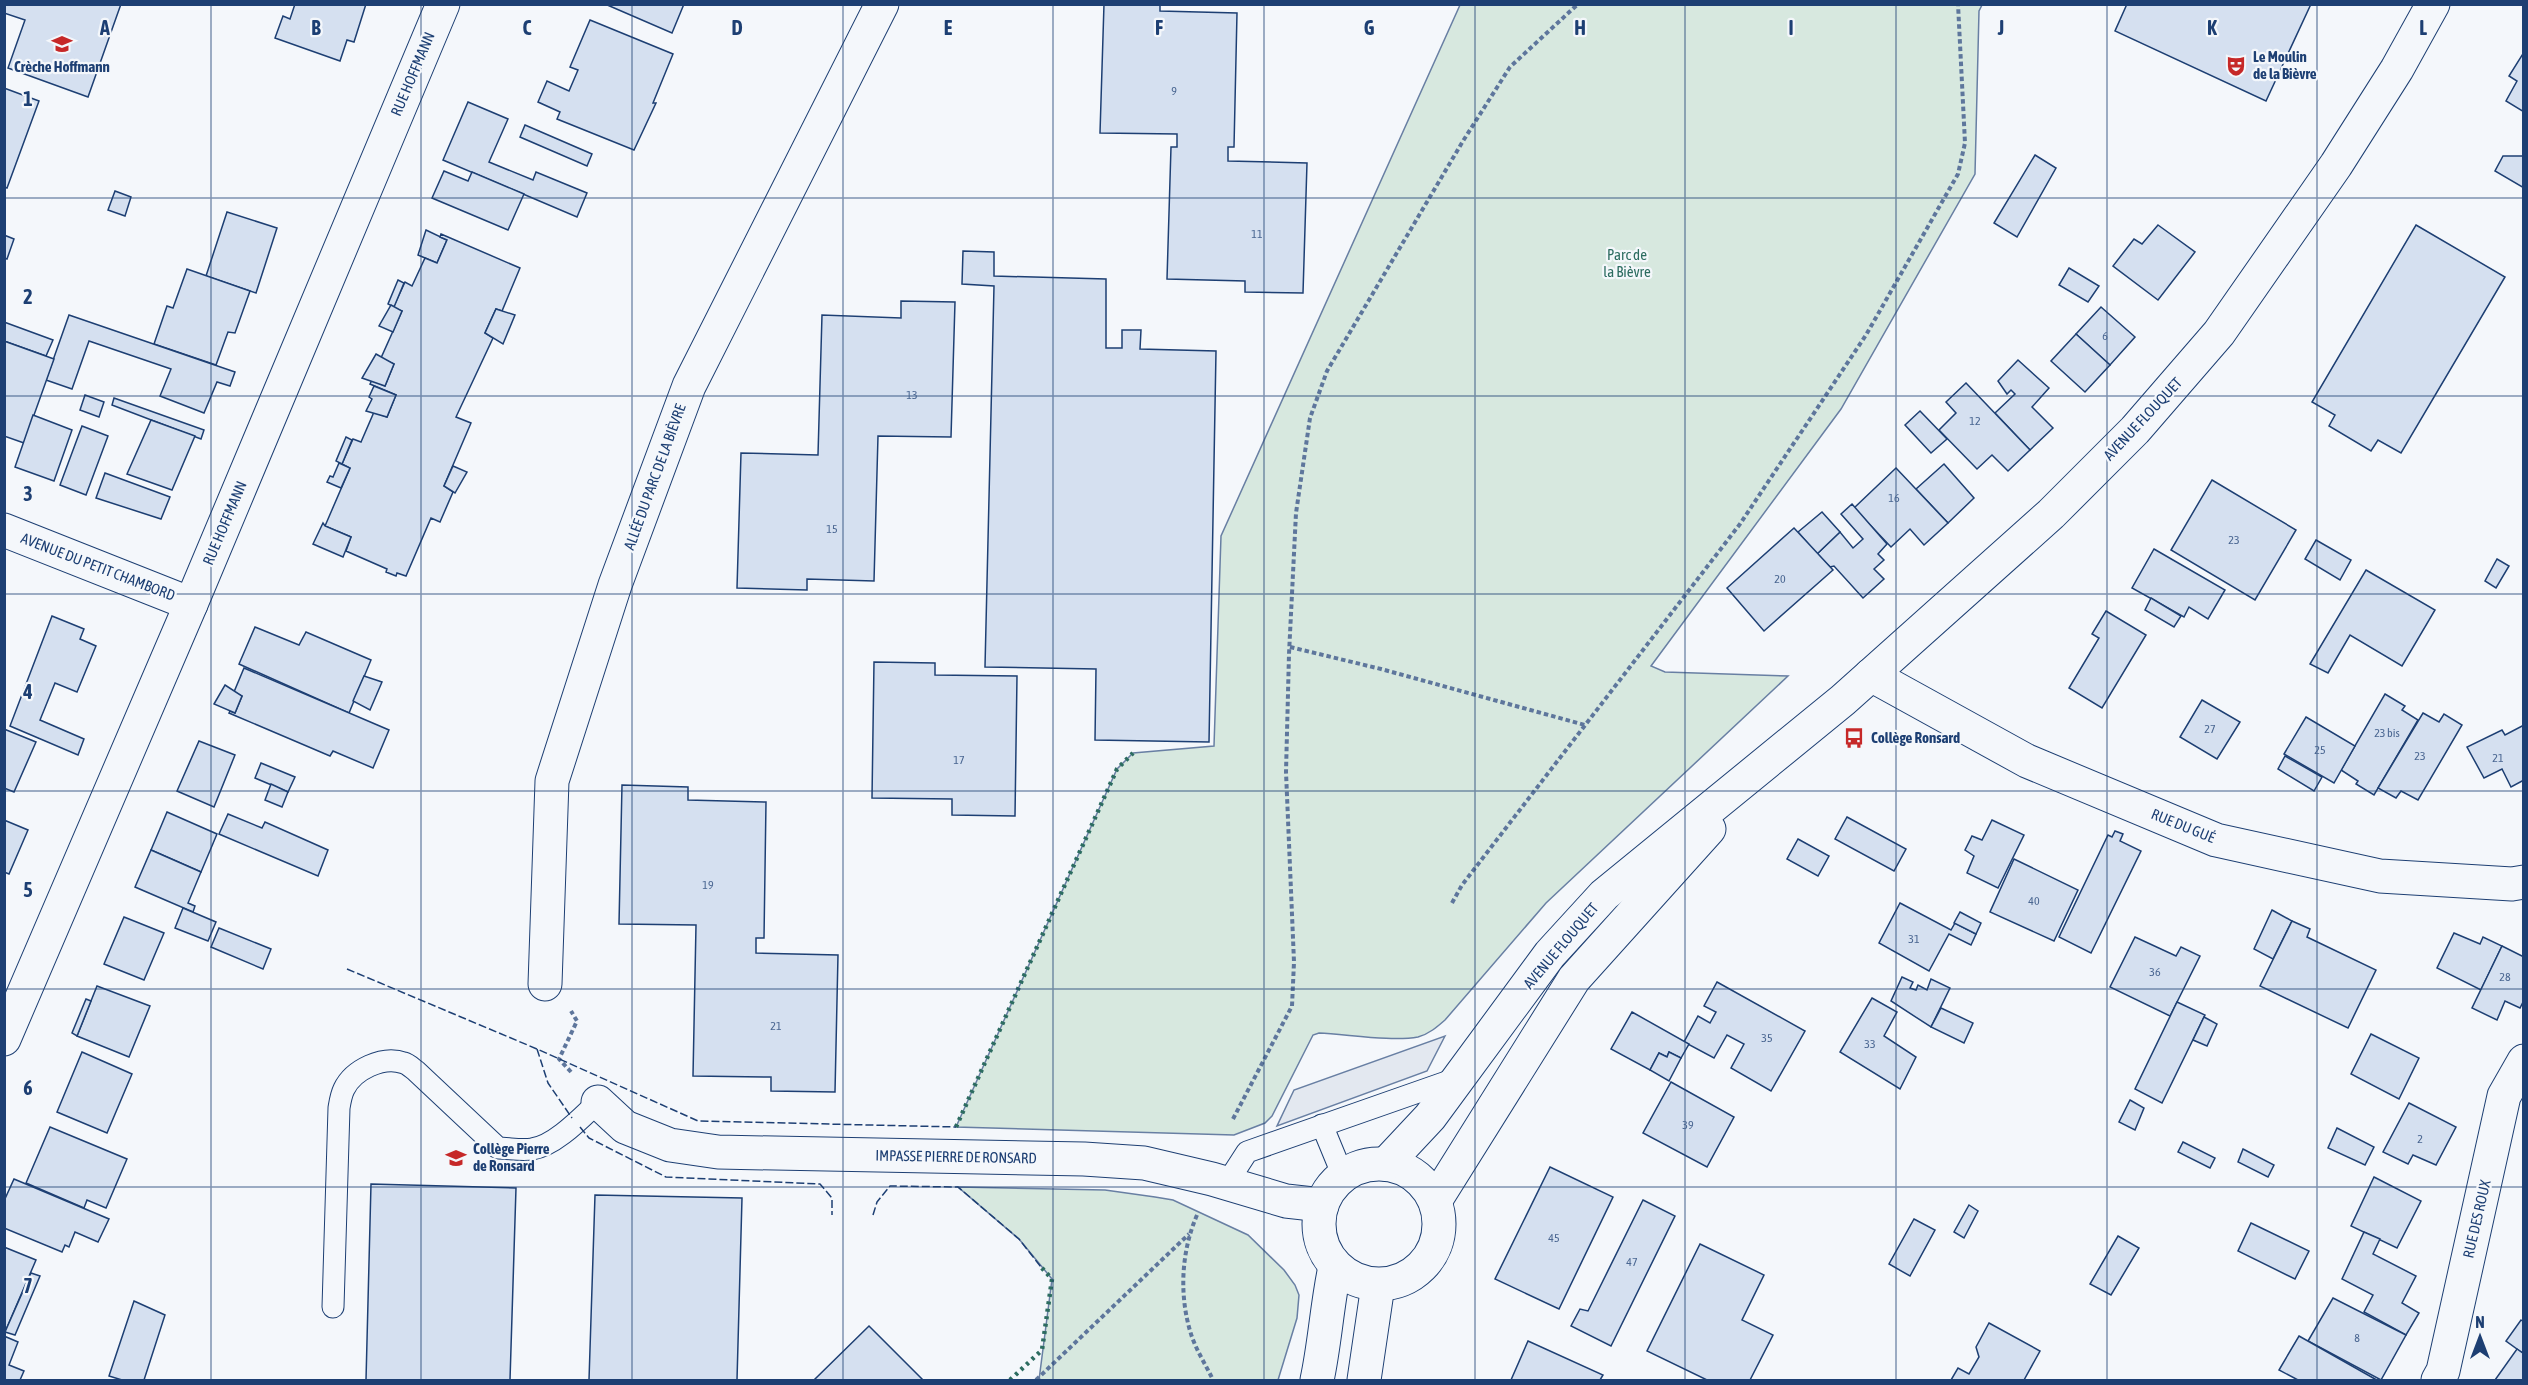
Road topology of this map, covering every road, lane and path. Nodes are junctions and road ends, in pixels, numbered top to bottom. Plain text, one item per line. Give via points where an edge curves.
1 (443, 4) edge
2 (882, 4) edge
3 (1578, 4) edge
4 (1958, 4) edge
5 (2433, 4) edge
6 (4, 530) edge
7 (191, 604) junction
8 (1290, 647) junction
9 (1871, 675) junction
10 (1586, 725) junction
11 (1770, 761) junction
12 (2523, 882) edge
13 (1452, 903) dead end
14 (545, 984) joint
15 (4, 1039) edge
16 (2523, 1061) edge
17 (1461, 1077) junction
18 (598, 1102) junction
19 (1322, 1125) junction
20 (1386, 1164) junction
21 (1343, 1176) junction
22 (1220, 1181) junction
23 (1436, 1201) junction
24 (1322, 1205) junction
25 (1335, 1267) junction
26 (1378, 1285) junction
27 (333, 1307) dead end
28 (1036, 1380) edge
29 (1213, 1380) edge
30 (1317, 1380) edge
31 (1364, 1380) edge
32 (2438, 1380) edge

1 - 7 street, RUE HOFFMANN
2 - 14 street, ALLÉE DU PARC DE LA BIÈVRE via 689,386 615,585 552,782
3 - 8 path via 1510,67 1327,370 1310,418 1303,459 1296,513
4 - 10 path via 1965,143 1958,174 1866,335 1747,514
5 - 9 street, AVENUE FLOUQUET via 2336,165 2219,333 2135,430 2051,514
6 - 7 street, AVENUE DU PETIT CHAMBORD
7 - 15 street, RUE HOFFMANN
8 - 10 path
8 - 22 path via 1286,772 1294,962 1292,1006 1225,1134
9 - 11 street, AVENUE FLOUQUET
9 - 12 street, RUE DU GUÉ via 2027,761 2216,840 2380,876
10 - 13 path
11 - 17 street, AVENUE FLOUQUET via 1604,895 1550,954
11 - 23 street, AVENUE FLOUQUET via 1574,979
14 - 18 path via 560,993 577,1021 559,1059
16 - 32 street, RUE DES ROUX via 2504,1095
17 - 19 lane
17 - 20 street, AVENUE FLOUQUET
18 - 22 street, IMPASSE PIERRE DE RONSARD via 625,1127 670,1145 718,1152 1084,1159 1144,1163
18 - 27 lane via 547,1144 532,1149 498,1148 404,1063 388,1061 355,1075 344,1089 339,1108
19 - 21 lane
19 - 22 lane via 1247,1152
20 - 21 street via 1363,1166
20 - 23 street via 1415,1176
21 - 24 street
22 - 24 street, IMPASSE PIERRE DE RONSARD via 1286,1201
23 - 26 street via 1439,1235 1434,1251 1411,1276
24 - 25 street via 1320,1238
25 - 26 street via 1362,1282
25 - 30 street
26 - 31 street
28 - 29 path via 1189,1233 1182,1295 1191,1335

